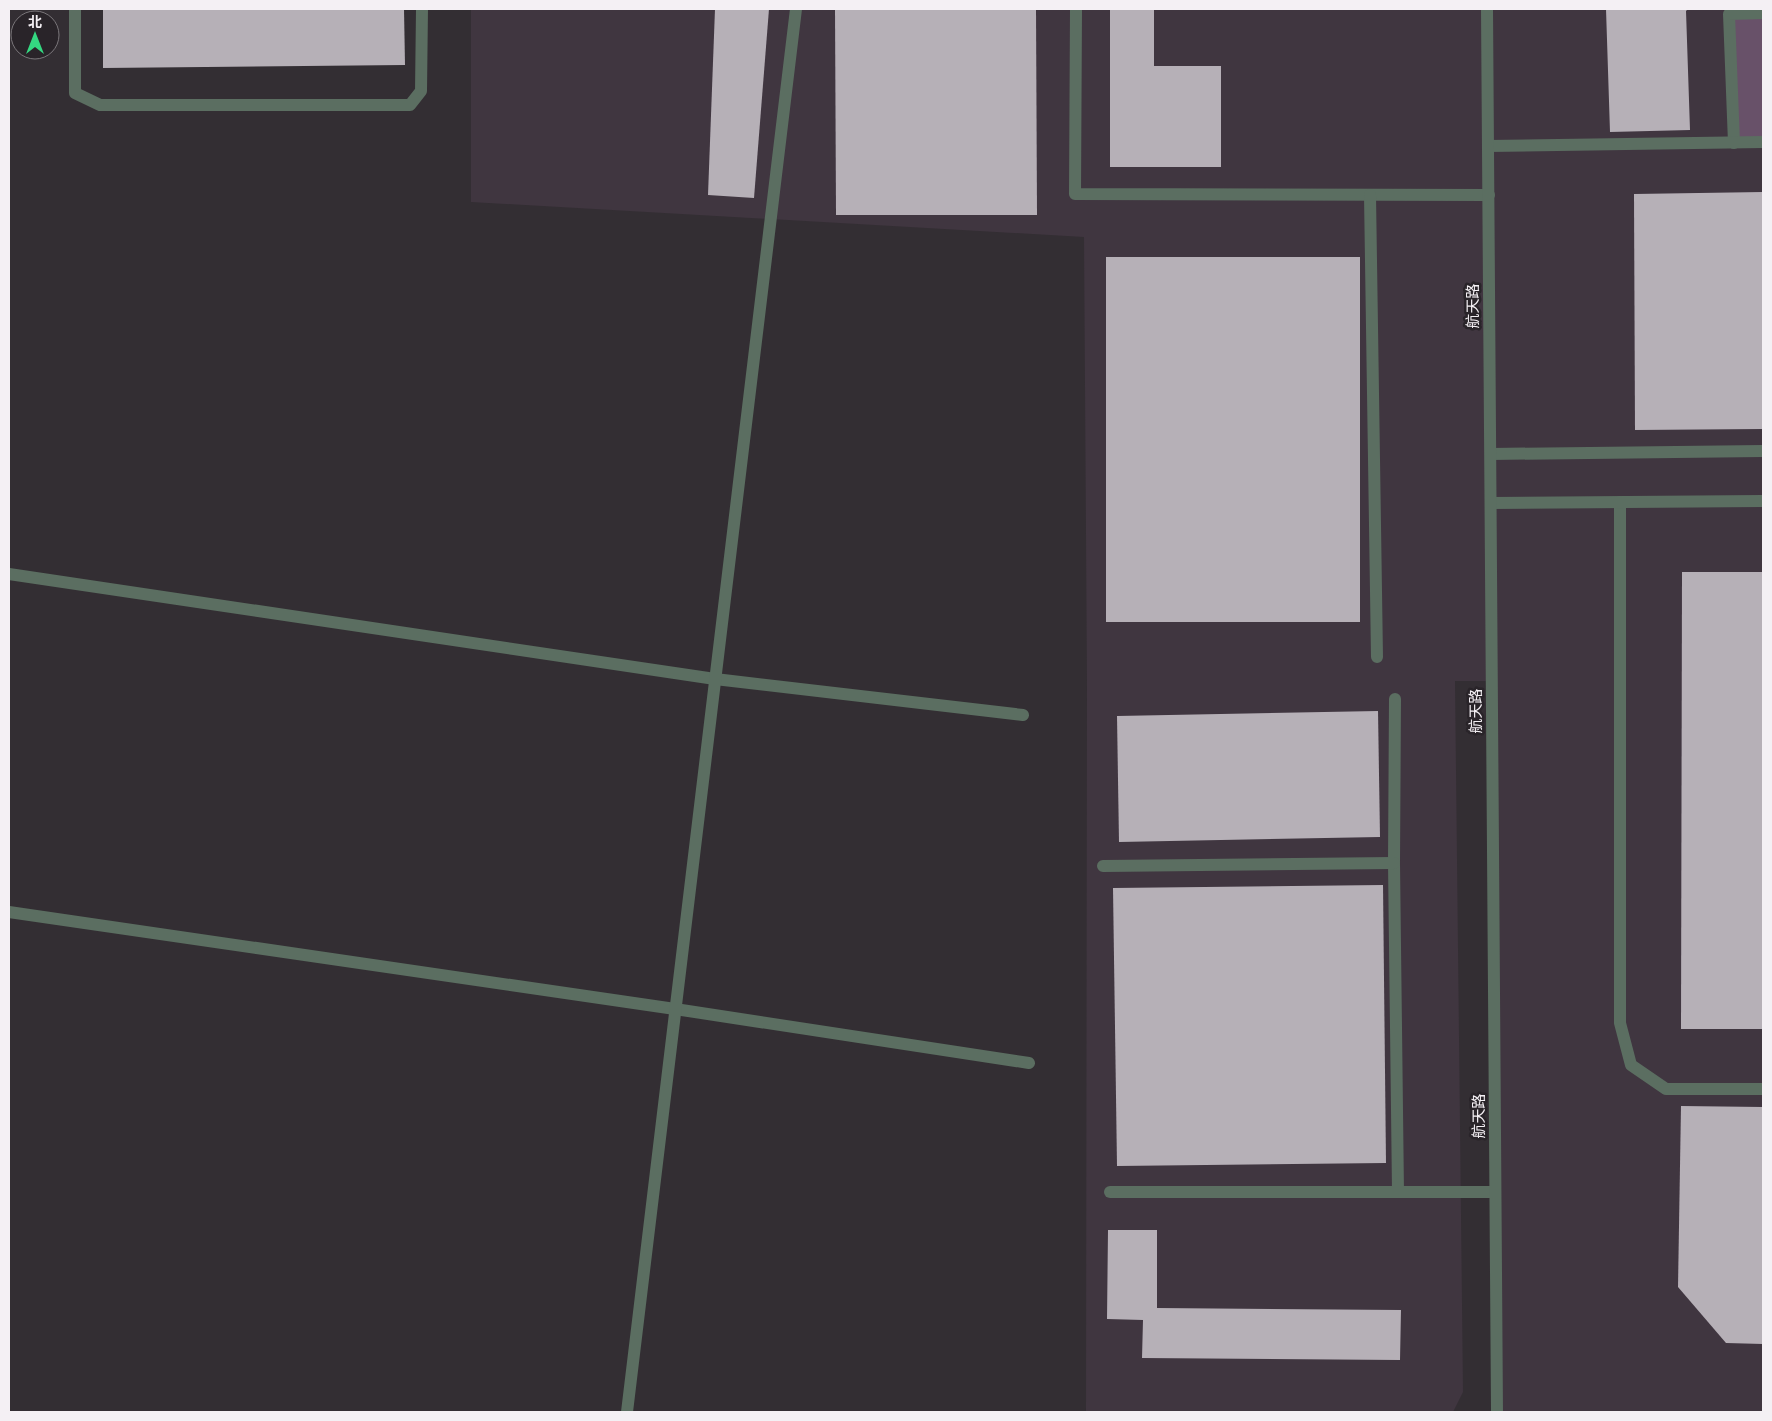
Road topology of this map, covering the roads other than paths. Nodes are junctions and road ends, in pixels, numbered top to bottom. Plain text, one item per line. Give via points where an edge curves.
1 (75, 9) edge
2 (422, 9) edge
3 (796, 9) edge
4 (1076, 9) edge
5 (1487, 9) edge
6 (1763, 13) edge
7 (1763, 142) edge
8 (1734, 143) junction
9 (1488, 146) junction
10 (1370, 195) junction
11 (1488, 195) junction
12 (1763, 451) edge
13 (1490, 454) junction
14 (1763, 501) edge
15 (1490, 502) junction
16 (1620, 502) junction
17 (9, 574) edge
18 (1377, 657) dead end
19 (715, 679) junction
20 (1395, 699) dead end
21 (1023, 716) dead end
22 (1394, 863) junction
23 (1103, 866) dead end
24 (9, 912) edge
25 (675, 1009) junction
26 (1029, 1064) dead end
27 (1763, 1089) edge
28 (1110, 1192) dead end
29 (1398, 1192) junction
30 (1496, 1192) junction
31 (627, 1412) edge
32 (1497, 1412) edge

1 - 2 street via 75,94 100,104 410,104 422,91
3 - 19 street
4 - 10 street via 1075,194
5 - 9 street, 航天路
6 - 8 street via 1729,14
7 - 8 street
8 - 9 street
9 - 11 street, 航天路
10 - 11 street
10 - 18 street
11 - 13 street, 航天路
12 - 13 street
13 - 15 street, 航天路
14 - 16 street
15 - 16 street
15 - 30 street, 航天路
16 - 27 street via 1620,1023 1631,1065 1666,1089
17 - 19 street
19 - 21 street
19 - 25 street
20 - 22 street
22 - 23 street
22 - 29 street
24 - 25 street
25 - 26 street
25 - 31 street
28 - 29 street
29 - 30 street
30 - 32 street, 航天路

